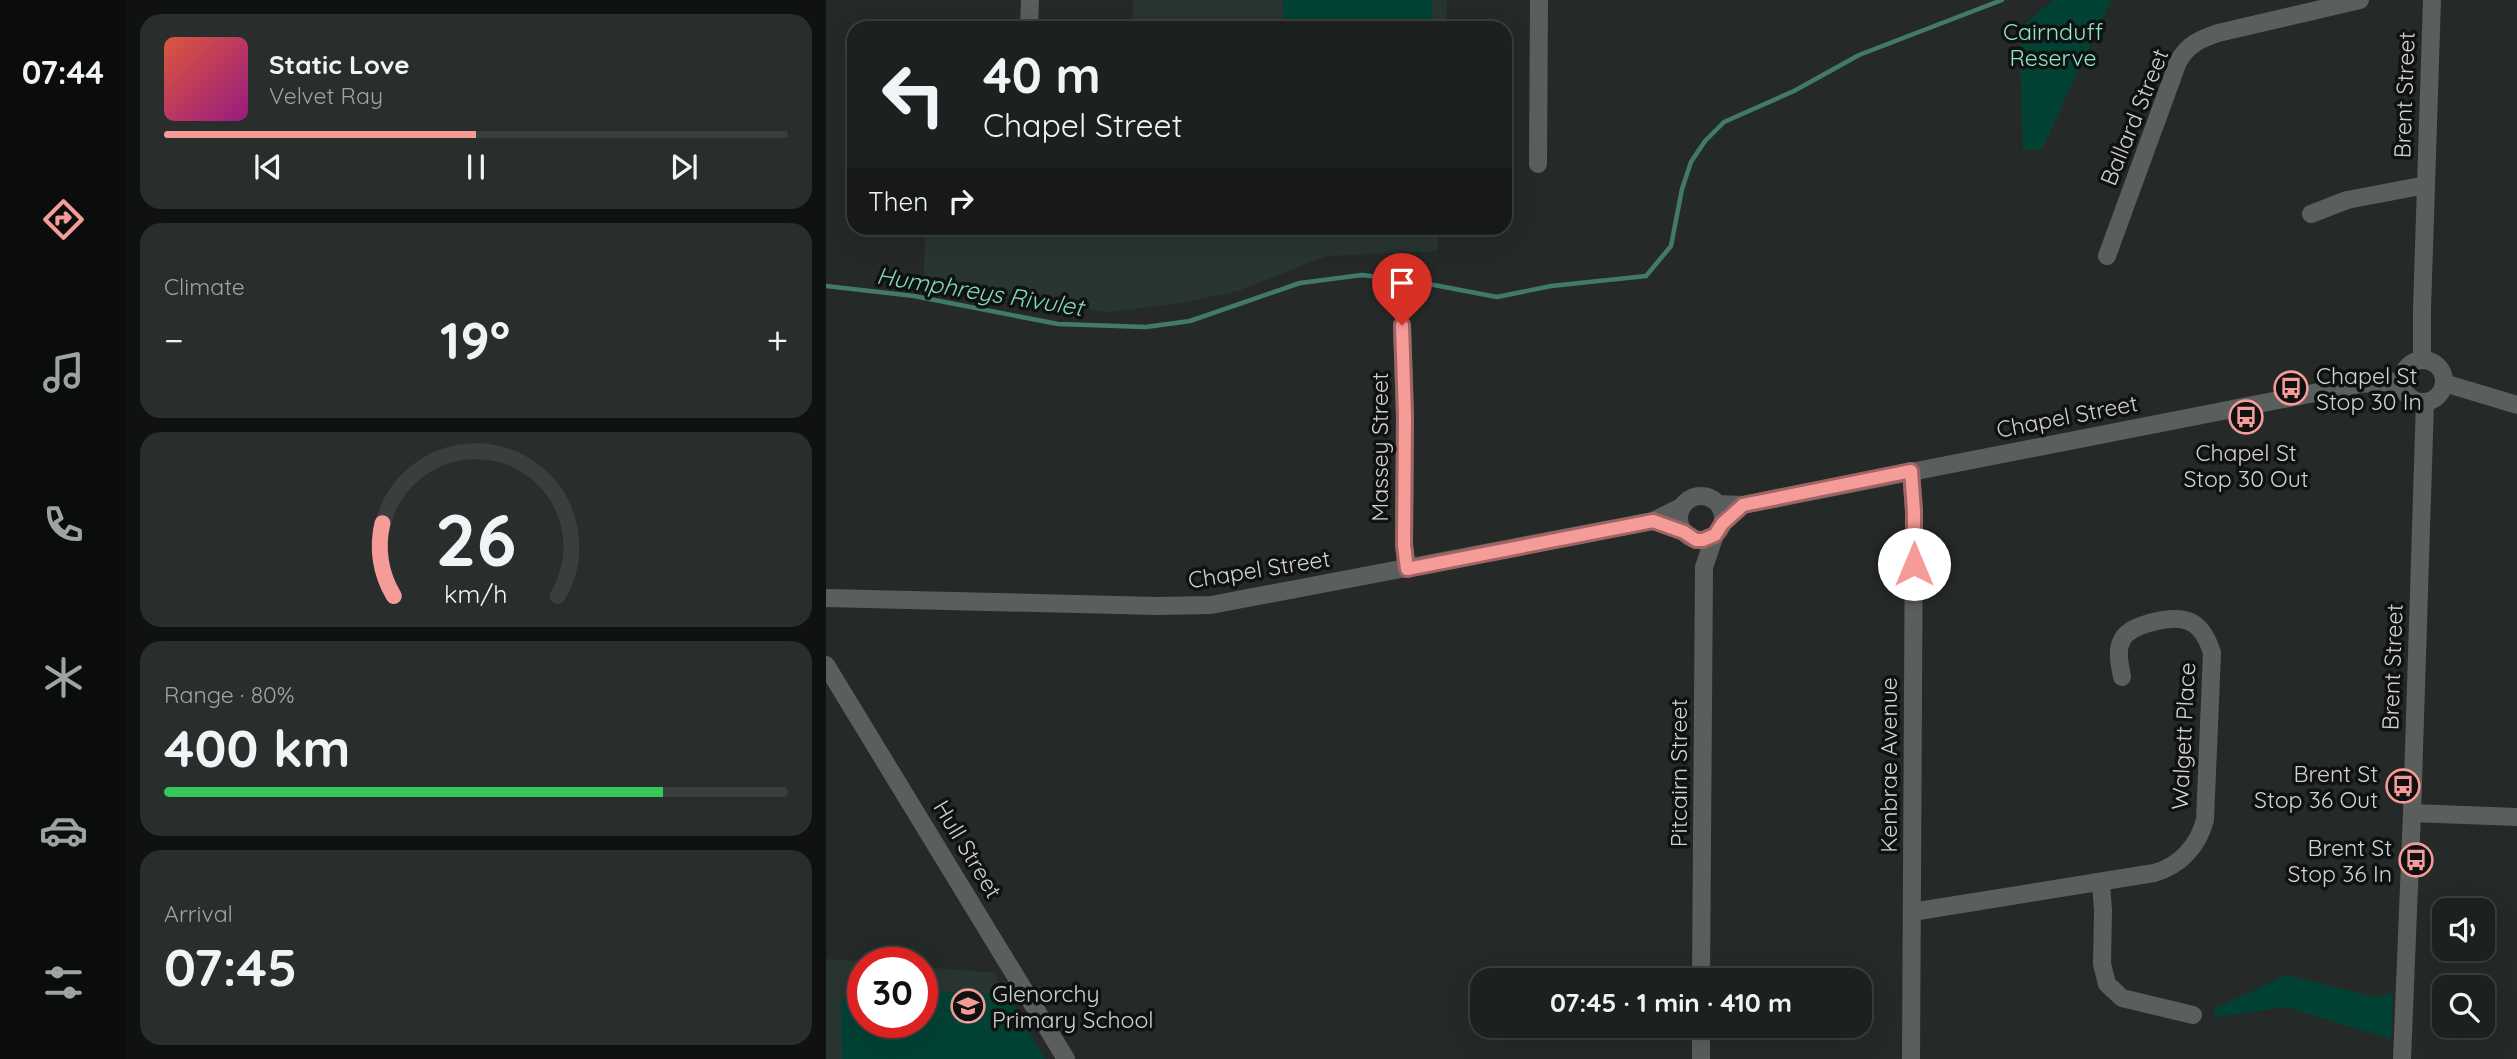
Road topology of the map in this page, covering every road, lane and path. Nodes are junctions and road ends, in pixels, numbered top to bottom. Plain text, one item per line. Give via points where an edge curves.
1 (1030, 0) edge
2 (1539, 0) edge
3 (2360, 0) edge
4 (2432, 0) edge
5 (1029, 21) edge
6 (1538, 164) dead end
7 (2426, 185) junction
8 (2311, 214) dead end
9 (2107, 256) dead end
10 (1402, 325) dead end
11 (2423, 360) junction
12 (2402, 381) junction
13 (2444, 383) junction
14 (2425, 402) junction
15 (2517, 405) edge
16 (1911, 471) junction
17 (1718, 504) junction
18 (1743, 505) junction
19 (1683, 506) junction
20 (1653, 521) junction
21 (1719, 529) junction
22 (1686, 534) junction
23 (1704, 567) junction
24 (1407, 569) junction
25 (826, 597) edge
26 (826, 665) edge
27 (2122, 677) dead end
28 (2412, 813) junction
29 (2517, 817) edge
30 (2101, 882) junction
31 (1912, 912) junction
32 (1701, 968) edge
33 (2193, 1015) dead end
34 (1701, 1038) edge
35 (1066, 1059) edge
36 (1700, 1059) edge
37 (1911, 1059) edge
38 (2402, 1059) edge

1 - 5 street
2 - 6 street
3 - 9 street, Ballard Street via 2218,33 2189,47 2178,62
4 - 7 street, Brent Street
7 - 8 street via 2347,200
7 - 11 street, Brent Street
10 - 24 street, Massey Street
11 - 12 street via 2411,365
11 - 13 street via 2436,364
12 - 14 street via 2407,394
12 - 16 street, Chapel Street via 2360,384
13 - 14 street via 2436,398
13 - 15 street
14 - 28 street, Brent Street
16 - 18 street, Chapel Street
16 - 31 street, Kenbrae Avenue
17 - 18 street, Chapel Street
17 - 19 street via 1700,496
17 - 21 street via 1723,517
18 - 21 street
19 - 20 street, Chapel Street
19 - 22 street via 1679,519
20 - 22 street
20 - 24 street, Chapel Street
21 - 22 street via 1703,540
21 - 23 street, Pitcairn Street
22 - 23 street, Pitcairn Street
23 - 32 street, Pitcairn Street
24 - 25 street, Chapel Street via 1237,601 1185,606
26 - 35 street, Hull Street
27 - 30 street, Walgett Place via 2120,645 2135,628 2178,617 2203,632 2212,653 2205,820 2186,855 2165,870
28 - 29 street
28 - 38 street, Brent Street
30 - 31 street, Walgett Place
30 - 33 street via 2102,964 2107,984 2122,998
31 - 37 street, Kenbrae Avenue
34 - 36 street

